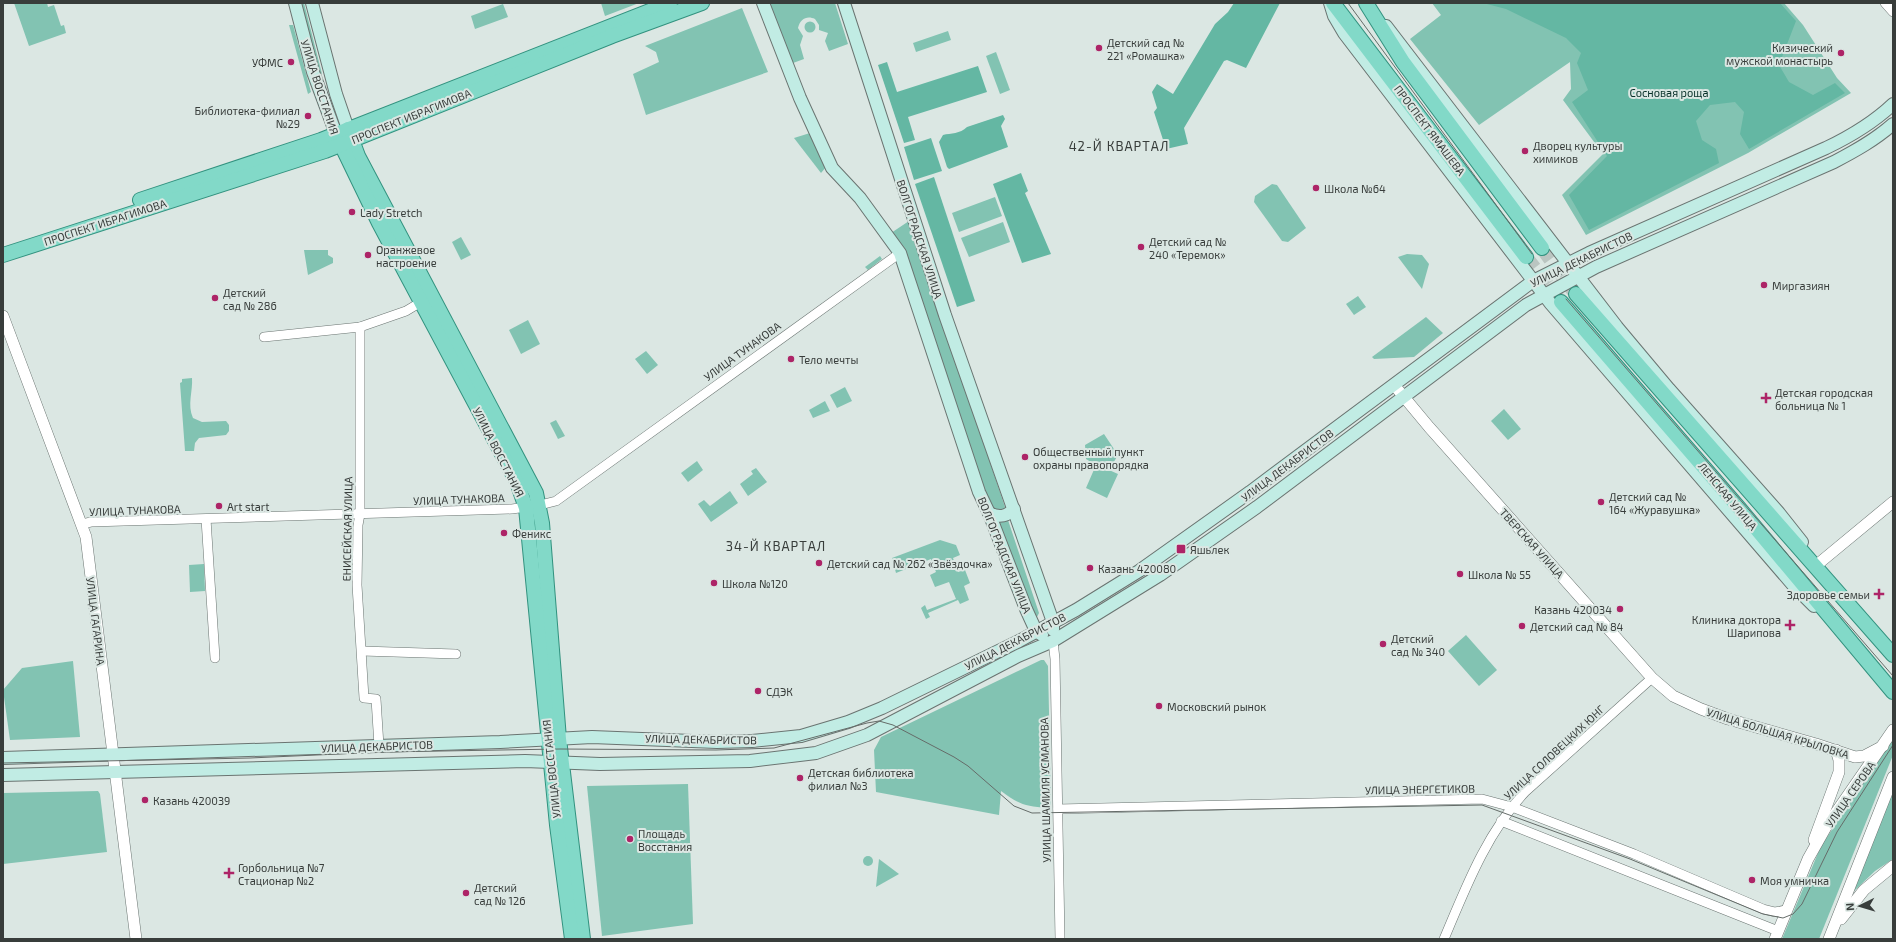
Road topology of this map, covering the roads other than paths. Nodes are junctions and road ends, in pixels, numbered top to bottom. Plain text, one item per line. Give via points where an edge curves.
1 (295, 3) edge
2 (312, 3) edge
3 (670, 3) edge
4 (702, 3) edge
5 (764, 3) edge
6 (844, 3) edge
7 (1332, 3) edge
8 (1366, 3) edge
9 (1885, 3) edge
10 (1893, 12) edge
11 (329, 65) junction
12 (313, 72) junction
13 (1893, 104) edge
14 (1893, 124) edge
15 (344, 137) junction
16 (3, 246) edge
17 (1542, 248) tunnel mouth
18 (900, 253) junction
19 (3, 255) edge
20 (1526, 257) tunnel mouth
21 (1567, 264) junction
22 (1577, 276) junction
23 (1533, 281) junction
24 (1544, 294) junction
25 (1576, 294) tunnel mouth
26 (421, 302) junction
27 (1561, 302) tunnel mouth
28 (3, 316) edge
29 (360, 327) junction
30 (264, 337) dead end
31 (1394, 385) junction
32 (1403, 396) junction
33 (1893, 502) edge
34 (533, 506) junction
35 (1014, 509) junction
36 (989, 513) junction
37 (360, 514) junction
38 (206, 519) junction
39 (82, 524) junction
40 (1818, 564) junction
41 (1827, 579) junction
42 (1054, 622) junction
43 (1036, 631) junction
44 (1053, 641) junction
45 (1850, 642) junction
46 (362, 651) junction
47 (456, 654) dead end
48 (1893, 655) edge
49 (215, 658) dead end
50 (1652, 678) junction
51 (1893, 692) edge
52 (1673, 696) joint
53 (1893, 730) edge
54 (554, 739) junction
55 (379, 746) junction
56 (1883, 746) junction
57 (1836, 750) junction
58 (114, 753) junction
59 (3, 758) edge
60 (556, 763) junction
61 (116, 772) junction
62 (3, 775) edge
63 (1893, 777) edge
64 (1512, 807) junction
65 (1058, 809) junction
66 (1501, 821) junction
67 (1808, 859) junction
68 (1893, 866) edge
69 (1786, 910) junction
70 (1831, 934) edge
71 (1776, 935) edge
72 (136, 939) edge
73 (572, 939) edge
74 (583, 939) edge
75 (1060, 939) edge
76 (1444, 939) edge

1 - 12 main road, УЛИЦА ВОССТАНИЯ
2 - 11 main road, УЛИЦА ВОССТАНИЯ
3 - 15 main road, ПРОСПЕКТ ИБРАГИМОВА
4 - 15 main road, ПРОСПЕКТ ИБРАГИМОВА
5 - 18 main road, ВОЛГОГРАДСКАЯ УЛИЦА via 800,98 832,168 860,198
6 - 35 main road, ВОЛГОГРАДСКАЯ УЛИЦА via 945,315
7 - 20 main road, ПРОСПЕКТ ЯМАШЕВА
7 - 23 main road via 1334,16 1344,33
8 - 17 main road, ПРОСПЕКТ ЯМАШЕВА via 1403,62
8 - 21 main road via 1404,47
9 - 10 street
11 - 12 main road via 330,70 324,76
11 - 15 main road, УЛИЦА ВОССТАНИЯ
12 - 15 main road, УЛИЦА ВОССТАНИЯ
13 - 21 main road, УЛИЦА ДЕКАБРИСТОВ via 1854,134 1826,148
14 - 22 main road, УЛИЦА ДЕКАБРИСТОВ via 1859,150
15 - 16 main road, ПРОСПЕКТ ИБРАГИМОВА
15 - 19 main road, ПРОСПЕКТ ИБРАГИМОВА
15 - 26 main road, УЛИЦА ВОССТАНИЯ
15 - 34 main road, УЛИЦА ВОССТАНИЯ via 362,163 536,493
18 - 34 street, УЛИЦА ТУНАКОВА via 557,500
18 - 36 main road, ВОЛГОГРАДСКАЯ УЛИЦА via 974,476
21 - 22 main road
21 - 23 main road, УЛИЦА ДЕКАБРИСТОВ
22 - 24 main road, УЛИЦА ДЕКАБРИСТОВ
22 - 40 main road via 1669,389 1779,513
23 - 24 main road
23 - 31 main road, УЛИЦА ДЕКАБРИСТОВ
24 - 32 main road, УЛИЦА ДЕКАБРИСТОВ
24 - 45 main road via 1793,585
25 - 41 main road, ЛЕНСКАЯ УЛИЦА
26 - 29 street via 406,311
26 - 34 main road, УЛИЦА ВОССТАНИЯ via 517,482
27 - 45 main road, ЛЕНСКАЯ УЛИЦА via 1739,508
28 - 39 street, УЛИЦА ГАГАРИНА
29 - 30 street
29 - 37 street, ЕНИСЕЙСКАЯ УЛИЦА
31 - 32 street, ТВЕРСКАЯ УЛИЦА
31 - 42 main road, УЛИЦА ДЕКАБРИСТОВ via 1139,571
32 - 44 main road, УЛИЦА ДЕКАБРИСТОВ via 1160,575
32 - 50 street, ТВЕРСКАЯ УЛИЦА
33 - 40 street
34 - 37 street, УЛИЦА ТУНАКОВА
34 - 54 main road, УЛИЦА ВОССТАНИЯ
35 - 36 main road via 1009,514 998,517
35 - 42 main road, ВОЛГОГРАДСКАЯ УЛИЦА
36 - 43 main road, ВОЛГОГРАДСКАЯ УЛИЦА
37 - 38 street, УЛИЦА ТУНАКОВА
37 - 46 street, ЕНИСЕЙСКАЯ УЛИЦА via 357,552
38 - 39 street, УЛИЦА ТУНАКОВА
38 - 49 street
39 - 58 street, УЛИЦА ГАГАРИНА via 86,537
40 - 41 main road
41 - 48 main road, ЛЕНСКАЯ УЛИЦА
42 - 43 main road, УЛИЦА ДЕКАБРИСТОВ
42 - 44 main road, ВОЛГОГРАДСКАЯ УЛИЦА
43 - 44 main road
43 - 54 main road, УЛИЦА ДЕКАБРИСТОВ via 869,714 801,736 717,742 625,738
44 - 60 main road, УЛИЦА ДЕКАБРИСТОВ via 1018,656 867,735 816,753 750,761
44 - 65 street, УЛИЦА ШАМИЛЯ УСМАНОВА
45 - 51 main road, ЛЕНСКАЯ УЛИЦА
46 - 47 street
46 - 55 street, ЕНИСЕЙСКАЯ УЛИЦА via 364,698 376,699
50 - 52 street, ТВЕРСКАЯ УЛИЦА
50 - 64 street, УЛИЦА СОЛОВЕЦКИХ ЮНГ via 1525,792
52 - 57 street, УЛИЦА БОЛЬШАЯ КРЫЛОВКА via 1728,719
53 - 56 street, УЛИЦА СЕРОВА
54 - 55 main road, УЛИЦА ДЕКАБРИСТОВ
54 - 60 main road, УЛИЦА ВОССТАНИЯ
55 - 58 main road, УЛИЦА ДЕКАБРИСТОВ
56 - 57 street, УЛИЦА БОЛЬШАЯ КРЫЛОВКА via 1864,756 1855,757
56 - 67 street, УЛИЦА СЕРОВА via 1826,827
57 - 67 street, УЛИЦА СЕРОВА via 1839,772
58 - 59 main road, УЛИЦА ДЕКАБРИСТОВ
58 - 61 street, УЛИЦА ГАГАРИНА
60 - 61 main road, УЛИЦА ДЕКАБРИСТОВ
60 - 73 main road, УЛИЦА ВОССТАНИЯ
60 - 74 main road, УЛИЦА ВОССТАНИЯ
61 - 62 main road, УЛИЦА ДЕКАБРИСТОВ
61 - 72 street, УЛИЦА ГАГАРИНА
63 - 70 street
64 - 65 street, УЛИЦА ЭНЕРГЕТИКОВ via 1482,799
64 - 66 street, УЛИЦА СОЛОВЕЦКИХ ЮНГ
64 - 69 street, УЛИЦА ЭНЕРГЕТИКОВ via 1634,854 1763,909 1775,912
65 - 75 street, УЛИЦА ШАМИЛЯ УСМАНОВА
66 - 71 street
66 - 76 street, УЛИЦА СОЛОВЕЦКИХ ЮНГ via 1475,867
67 - 69 street, УЛИЦА СЕРОВА
68 - 70 street via 1864,890
69 - 71 street, УЛИЦА СЕРОВА

